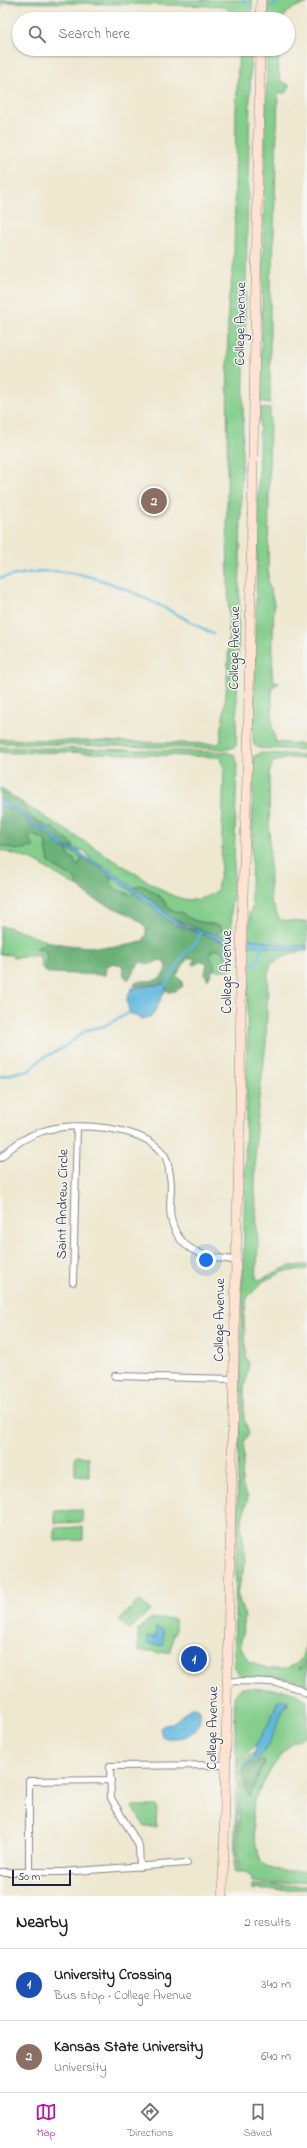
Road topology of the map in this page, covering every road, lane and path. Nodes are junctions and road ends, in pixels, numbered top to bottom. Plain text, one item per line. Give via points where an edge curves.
1 (261, 0) edge
2 (260, 12) edge
3 (260, 56) edge
4 (77, 1127) junction
5 (0, 1158) edge
6 (236, 1260) junction
7 (73, 1282) dead end
8 (115, 1376) dead end
9 (233, 1379) junction
10 (228, 1682) junction
11 (307, 1694) edge
12 (226, 1765) junction
13 (111, 1780) junction
14 (187, 1863) dead end
15 (140, 1867) junction
16 (0, 1872) edge
17 (29, 1872) junction
18 (223, 1896) edge

1 - 2 street
3 - 6 street, College Avenue via 248,750 240,951 241,1081
4 - 5 street via 43,1131 12,1147
4 - 6 street via 124,1130 150,1141 163,1153 169,1166 171,1217 175,1231 183,1243 197,1253 218,1259
4 - 7 street, Saint Andrew Circle
6 - 9 street, College Avenue
8 - 9 street
9 - 10 street, College Avenue
10 - 11 street via 279,1683 297,1687
10 - 12 street, College Avenue
12 - 13 street via 110,1766
12 - 18 street, College Avenue
13 - 15 street via 111,1798 139,1846
13 - 17 street via 29,1781
14 - 15 street
15 - 17 street
16 - 17 street

